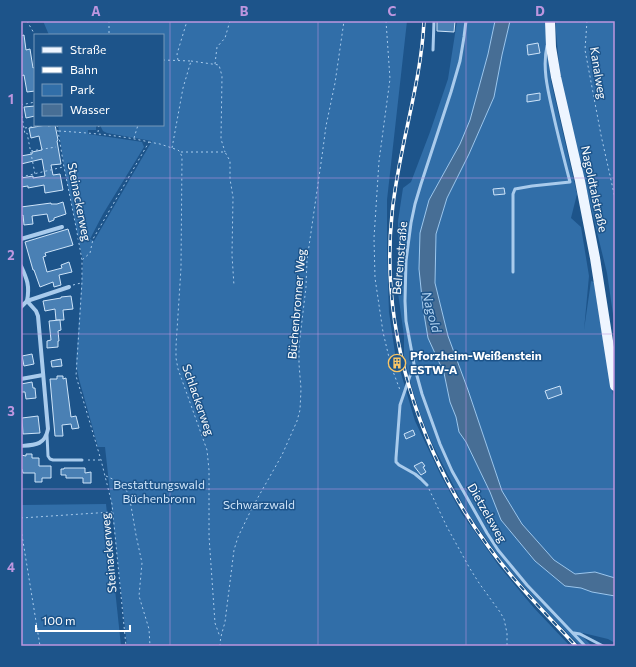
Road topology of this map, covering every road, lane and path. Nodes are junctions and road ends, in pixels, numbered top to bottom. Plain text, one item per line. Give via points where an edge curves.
1 (27, 21) edge
2 (109, 21) edge
3 (187, 21) edge
4 (230, 21) edge
5 (344, 21) edge
6 (386, 21) edge
7 (434, 21) edge
8 (466, 21) edge
9 (550, 21) edge
10 (587, 21) edge
11 (34, 34) edge
12 (109, 34) edge
13 (551, 38) junction
14 (433, 50) dead end
15 (164, 60) edge
16 (178, 60) junction
17 (191, 61) junction
18 (215, 64) junction
19 (34, 102) edge
20 (21, 105) edge
21 (21, 111) edge
22 (37, 126) edge
23 (57, 126) edge
24 (100, 126) edge
25 (138, 126) edge
26 (24, 128) junction
27 (58, 131) junction
28 (98, 133) junction
29 (21, 134) edge
30 (25, 134) junction
31 (134, 138) junction
32 (149, 142) junction
33 (56, 147) dead end
34 (172, 148) junction
35 (30, 151) junction
36 (180, 152) junction
37 (225, 152) junction
38 (64, 167) junction
39 (35, 174) junction
40 (21, 176) edge
41 (615, 198) edge
42 (62, 226) dead end
43 (21, 239) edge
44 (82, 260) junction
45 (21, 266) edge
46 (513, 272) dead end
47 (82, 282) junction
48 (234, 286) dead end
49 (69, 287) joint
50 (27, 301) junction
51 (21, 307) edge
52 (414, 364) junction
53 (43, 375) junction
54 (21, 379) edge
55 (615, 386) edge
56 (403, 399) junction
57 (47, 435) junction
58 (21, 446) edge
59 (82, 460) joint
60 (101, 460) junction
61 (105, 476) junction
62 (427, 485) joint
63 (113, 512) junction
64 (21, 518) edge
65 (21, 529) edge
66 (573, 633) junction
67 (220, 637) junction
68 (40, 646) edge
69 (126, 646) edge
70 (150, 646) edge
71 (220, 646) edge
72 (507, 646) edge
73 (585, 646) edge
74 (603, 646) edge

1 - 11 path
2 - 12 path
3 - 16 path via 177,54
4 - 18 path via 225,38 217,47
5 - 67 path, Büchenbronner Weg via 307,260 299,346 300,410 282,455 238,537 225,622
6 - 56 path via 390,79 379,161 374,238 375,271 383,332 391,366
7 - 14 lane
8 - 52 lane, Belremstraße via 455,81 418,195 409,239 405,274 405,312
9 - 13 main road, Nagoldtalstraße
10 - 41 path, Kanalweg via 585,50
13 - 46 lane via 546,46 546,82 570,182 515,189
13 - 55 main road, Nagoldtalstraße via 556,77 580,181 597,273
15 - 16 path
16 - 17 path
17 - 18 path
17 - 34 path via 182,88
18 - 37 path via 219,65 222,76 221,139
19 - 20 path
21 - 26 path
22 - 26 path
23 - 27 path, Steinackerweg
24 - 28 path
25 - 31 path
26 - 30 path
27 - 28 path
27 - 38 path, Steinackerweg
28 - 31 path
29 - 30 path
30 - 35 path via 27,133
31 - 32 path
32 - 34 path
32 - 44 path via 93,238 90,253
33 - 35 path
34 - 36 path
35 - 39 path
36 - 37 path
36 - 67 path, Schlackerweg via 182,177 176,358 207,450 209,536 216,623
37 - 48 path via 230,161 233,197
38 - 39 path
38 - 44 path, Steinackerweg
39 - 40 path
42 - 43 street
44 - 47 path, Steinackerweg
45 - 50 street via 28,285
47 - 49 path
47 - 60 path, Steinackerweg via 76,376
49 - 50 street
50 - 51 street
50 - 53 street via 38,316
52 - 56 lane, Belremstraße
52 - 66 lane, Dietzelsweg via 440,444 452,471 490,538 528,585
53 - 54 street
53 - 57 street
56 - 62 lane, Belremstraße via 400,405 396,462
57 - 58 street via 39,443
57 - 59 lane via 50,458
59 - 60 path
60 - 61 path, Steinackerweg
61 - 63 path, Steinackerweg
61 - 70 path via 119,482 129,494 142,563 139,596 149,629
62 - 72 path via 458,548 504,619
63 - 64 path
63 - 69 path, Steinackerweg
65 - 68 path
66 - 73 lane, Dietzelsweg
66 - 74 lane
67 - 71 path, Büchenbronner Weg

